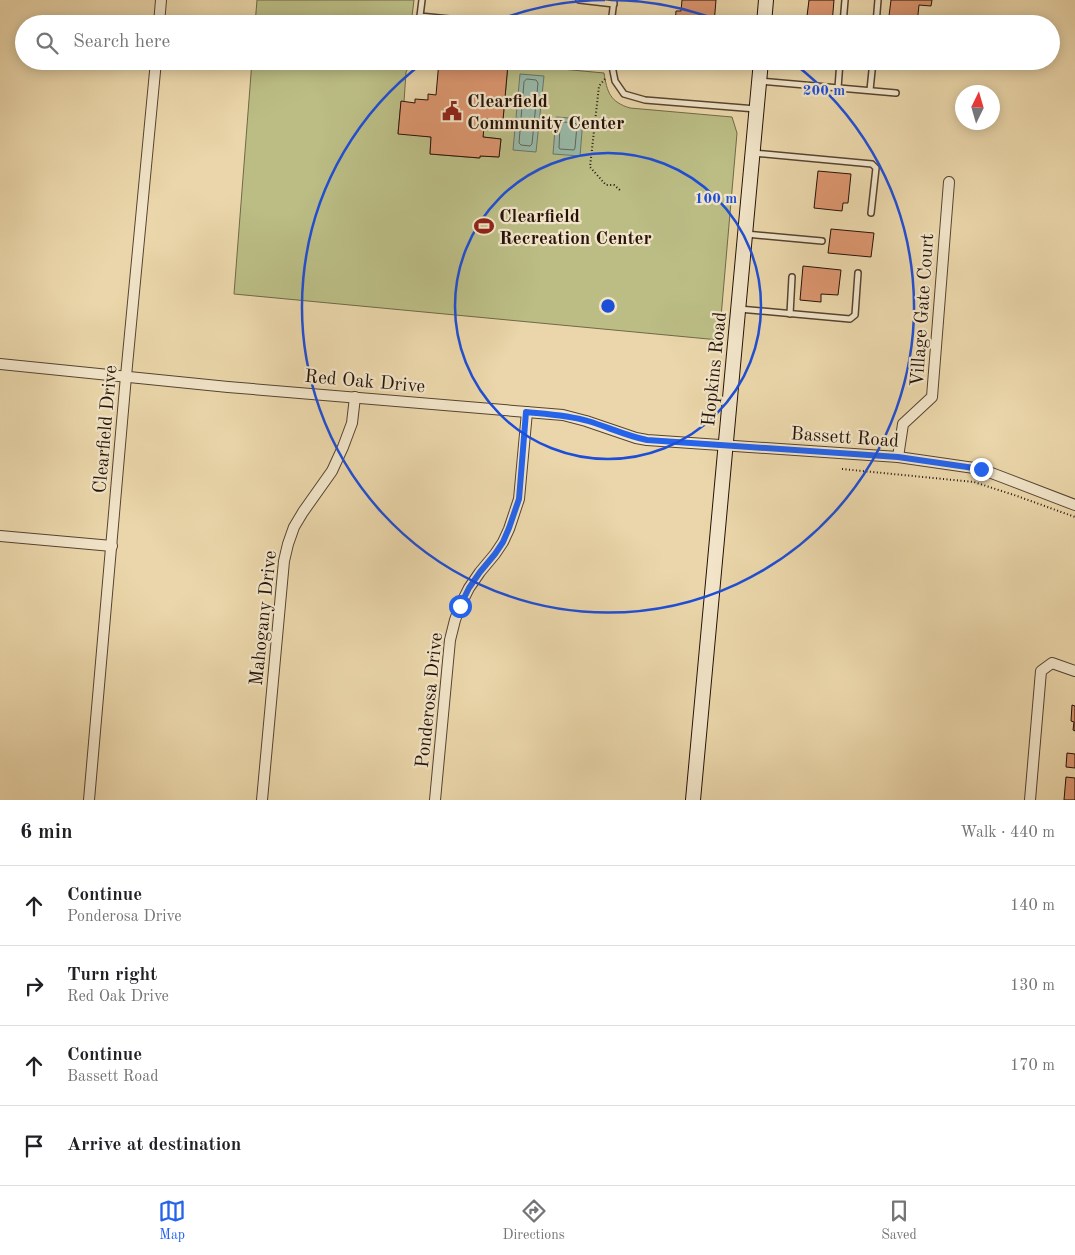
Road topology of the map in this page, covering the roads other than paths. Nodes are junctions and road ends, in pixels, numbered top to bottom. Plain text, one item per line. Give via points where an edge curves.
1 (161, 0) edge
2 (422, 0) edge
3 (578, 0) edge
4 (766, 0) edge
5 (845, 0) edge
6 (878, 0) edge
7 (614, 2) edge
8 (160, 15) edge
9 (420, 15) edge
10 (613, 15) edge
11 (765, 15) edge
12 (844, 15) edge
13 (877, 15) edge
14 (155, 70) edge
15 (612, 70) edge
16 (760, 70) edge
17 (839, 70) edge
18 (872, 70) edge
19 (759, 81) junction
20 (838, 88) junction
21 (870, 90) junction
22 (896, 93) dead end
23 (756, 109) junction
24 (752, 153) junction
25 (949, 182) dead end
26 (871, 213) dead end
27 (745, 234) junction
28 (822, 241) dead end
29 (858, 273) dead end
30 (792, 277) dead end
31 (738, 309) junction
32 (790, 314) junction
33 (0, 364) edge
34 (126, 376) junction
35 (355, 397) junction
36 (526, 412) junction
37 (725, 445) junction
38 (898, 457) junction
39 (1075, 505) edge
40 (0, 536) edge
41 (112, 546) junction
42 (1075, 671) edge
43 (89, 800) edge
44 (262, 800) edge
45 (435, 800) edge
46 (693, 800) edge
47 (1030, 800) edge

1 - 8 street
2 - 9 lane
3 - 7 lane
4 - 11 street
5 - 12 lane
6 - 13 lane
7 - 10 lane
14 - 34 street, Clearfield Drive
15 - 23 lane via 614,81 624,94 645,100
16 - 19 street, Hopkins Road
17 - 20 lane
18 - 21 lane
19 - 20 lane
19 - 23 street, Hopkins Road
20 - 21 lane
21 - 22 lane
23 - 24 street, Hopkins Road
24 - 26 lane via 872,164 876,168
24 - 27 street, Hopkins Road
25 - 38 street, Village Gate Court via 932,397 903,424
27 - 28 lane
27 - 31 street, Hopkins Road
29 - 32 lane via 855,316 850,319
30 - 32 lane
31 - 32 lane
31 - 37 street, Hopkins Road
33 - 34 street, Red Oak Drive
34 - 35 street, Red Oak Drive
34 - 41 street, Clearfield Drive
35 - 36 street, Red Oak Drive
35 - 44 street, Mahogany Drive via 352,423 343,447 332,471 294,527 284,561
36 - 37 street, Red Oak Drive via 563,415 647,440
36 - 45 street, Ponderosa Drive via 519,499 503,542 469,588 460,606 450,640
37 - 38 street, Bassett Road
37 - 46 street, Hopkins Road
38 - 39 street, Bassett Road via 981,469
40 - 41 street
41 - 43 street, Clearfield Drive
42 - 47 street via 1052,663 1041,671

